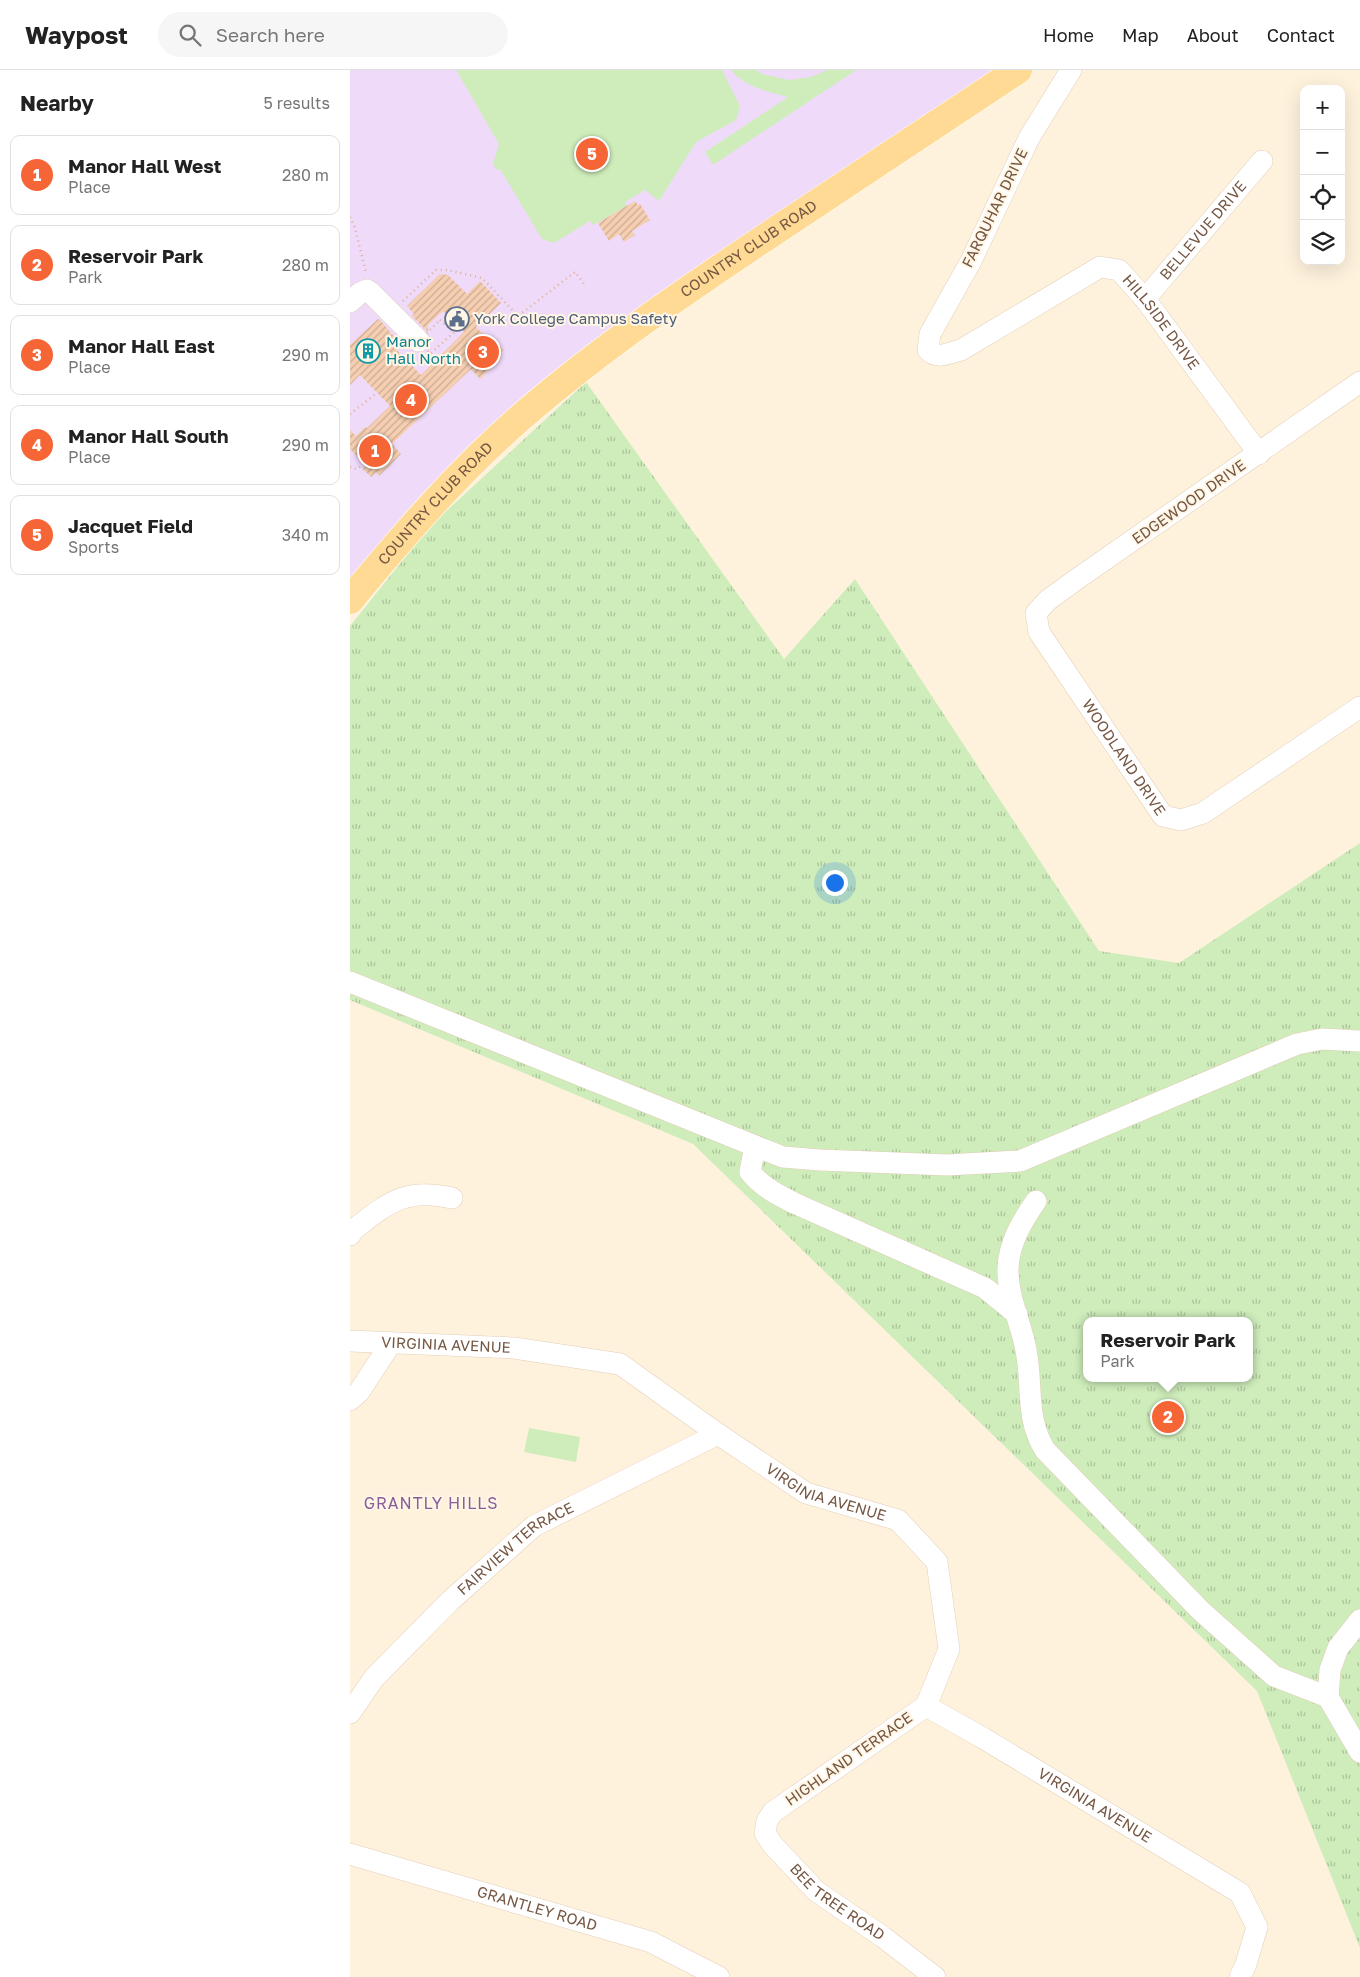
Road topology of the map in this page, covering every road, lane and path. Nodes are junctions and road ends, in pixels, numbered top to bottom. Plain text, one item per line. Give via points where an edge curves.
1 (1018, 70) edge
2 (1071, 70) edge
3 (1262, 161) dead end
4 (350, 217) edge
5 (367, 278) dead end
6 (584, 284) dead end
7 (1145, 299) junction
8 (350, 302) edge
9 (397, 307) dead end
10 (419, 341) junction
11 (928, 350) joint
12 (1360, 382) edge
13 (377, 393) dead end
14 (350, 414) edge
15 (1259, 454) junction
16 (364, 463) dead end
17 (350, 467) edge
18 (350, 600) edge
19 (1039, 632) joint
20 (1360, 707) edge
21 (350, 982) edge
22 (1360, 1041) edge
23 (755, 1146) junction
24 (452, 1198) dead end
25 (1036, 1201) dead end
26 (351, 1231) edge
27 (1017, 1314) junction
28 (350, 1341) edge
29 (392, 1343) junction
30 (350, 1400) edge
31 (718, 1434) junction
32 (1360, 1620) edge
33 (1328, 1697) junction
34 (926, 1706) junction
35 (350, 1713) edge
36 (1360, 1752) edge
37 (773, 1812) joint
38 (350, 1854) edge
39 (1243, 1971) edge
40 (719, 1977) edge
41 (935, 1977) edge

1 - 18 main road, COUNTRY CLUB ROAD via 718,269 581,366 454,480
2 - 11 street, FARQUHAR DRIVE via 1029,138 971,261 930,334
3 - 7 street, BELLEVUE DRIVE
4 - 5 path
6 - 9 path via 575,272 518,316 482,278 436,270
7 - 11 street, HILLSIDE DRIVE via 1119,270 1100,267 961,350 940,356
7 - 15 street, HILLSIDE DRIVE
8 - 10 street via 367,290
10 - 10 path via 430,354 462,325 454,332 440,320
12 - 15 street, EDGEWOOD DRIVE
13 - 14 path
15 - 19 street, EDGEWOOD DRIVE via 1048,600 1036,613
16 - 17 path via 357,469
19 - 20 street, WOODLAND DRIVE via 1163,816 1181,820 1203,813
21 - 23 street
22 - 23 street via 1322,1039 1297,1044 1020,1161 947,1165 820,1160 783,1156
23 - 27 street via 750,1172 757,1182 771,1191 985,1288
24 - 26 street via 417,1194 400,1198
25 - 27 street via 1021,1223 1008,1268
27 - 33 street via 1026,1352 1032,1417 1036,1436 1045,1450 1202,1611 1274,1676
28 - 29 street, VIRGINIA AVENUE
29 - 30 street
29 - 31 street, VIRGINIA AVENUE via 514,1348 620,1364
31 - 34 street, VIRGINIA AVENUE via 806,1493 898,1520 937,1562 949,1649
31 - 35 street, FAIRVIEW TERRACE via 534,1526 450,1601 374,1678
32 - 33 street via 1338,1648 1330,1670
33 - 36 street
34 - 37 street, HIGHLAND TERRACE
34 - 39 street, VIRGINIA AVENUE via 1240,1892 1256,1927
37 - 41 street, BEE TREE ROAD via 765,1833 816,1891 883,1936
38 - 40 street, GRANTLEY ROAD via 651,1942

